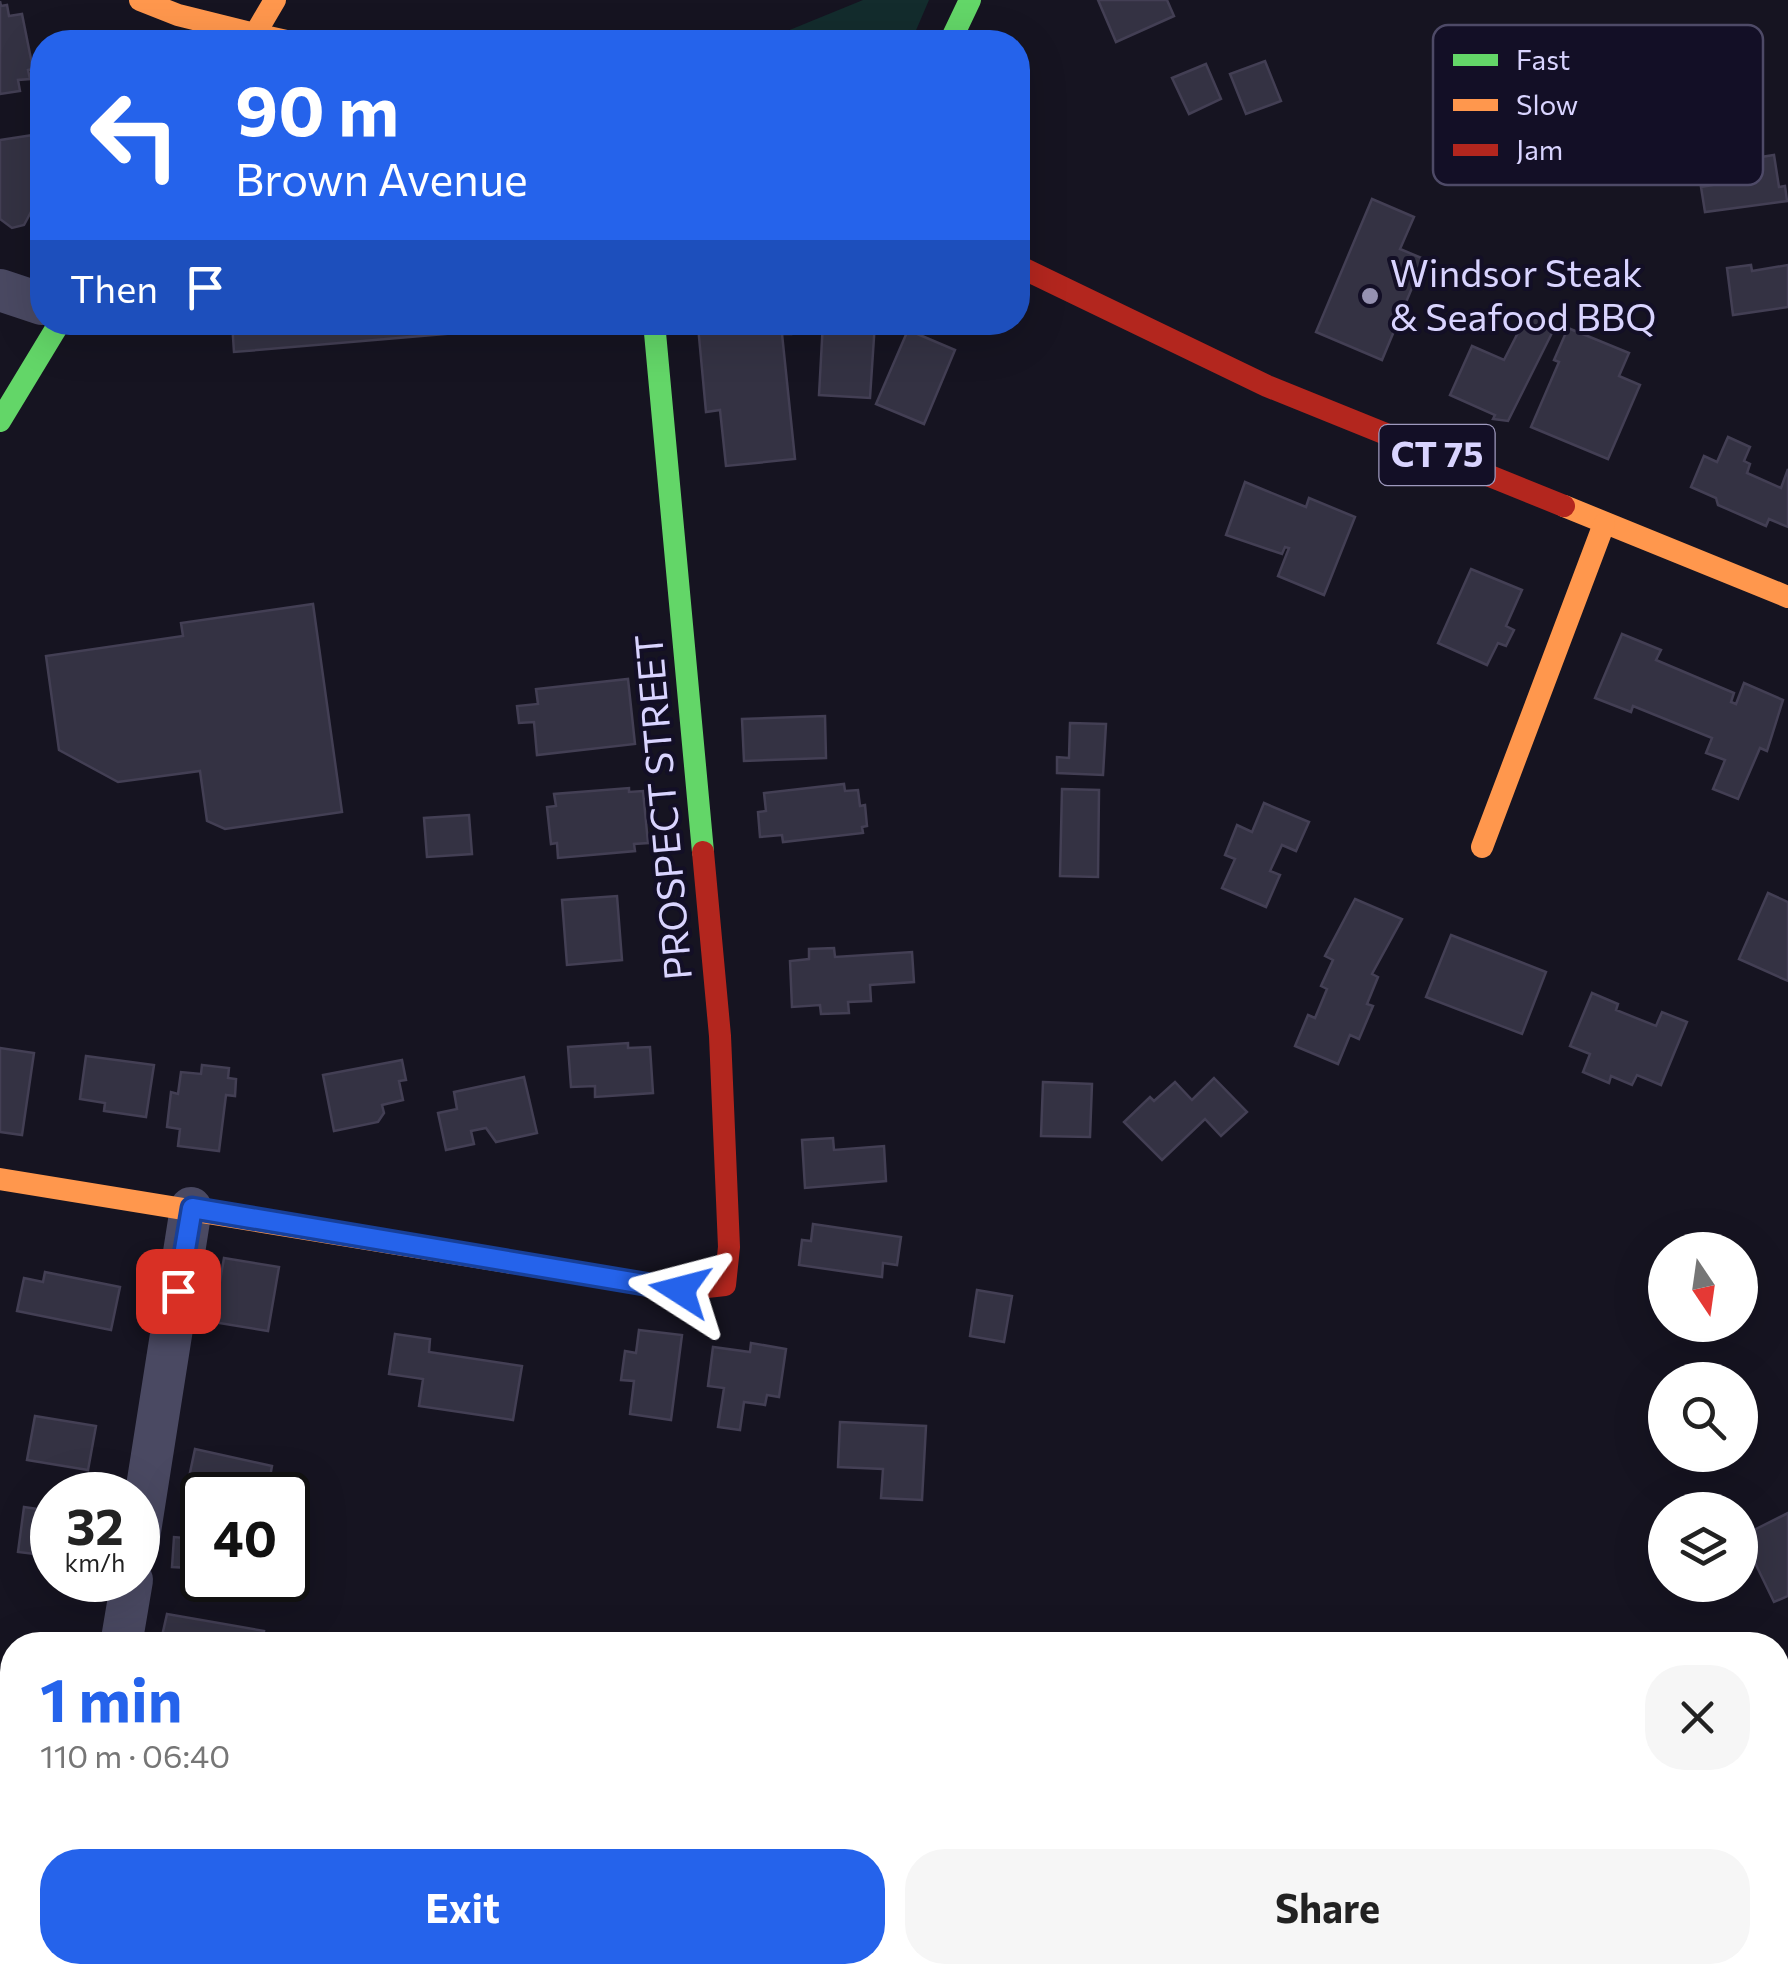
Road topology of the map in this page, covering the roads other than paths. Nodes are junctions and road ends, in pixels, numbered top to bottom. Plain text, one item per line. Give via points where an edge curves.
1 (140, 0) edge
2 (275, 0) edge
3 (970, 0) edge
4 (225, 30) edge
5 (257, 30) edge
6 (956, 30) edge
7 (1030, 272) edge
8 (0, 290) edge
9 (30, 300) edge
10 (52, 335) edge
11 (655, 335) edge
12 (0, 421) edge
13 (1604, 524) junction
14 (1788, 598) edge
15 (1482, 847) dead end
16 (0, 1178) edge
17 (192, 1208) junction
18 (150, 1472) edge
19 (129, 1602) edge
20 (124, 1632) edge

1 - 4 street
2 - 5 street
3 - 6 street
7 - 13 street, CT 75 via 1266,386
8 - 9 street
10 - 12 street
11 - 17 street, PROSPECT STREET via 720,1036 730,1247 725,1285 680,1290
13 - 14 street, CT 75
13 - 15 street
16 - 17 street
17 - 18 street
19 - 20 street

